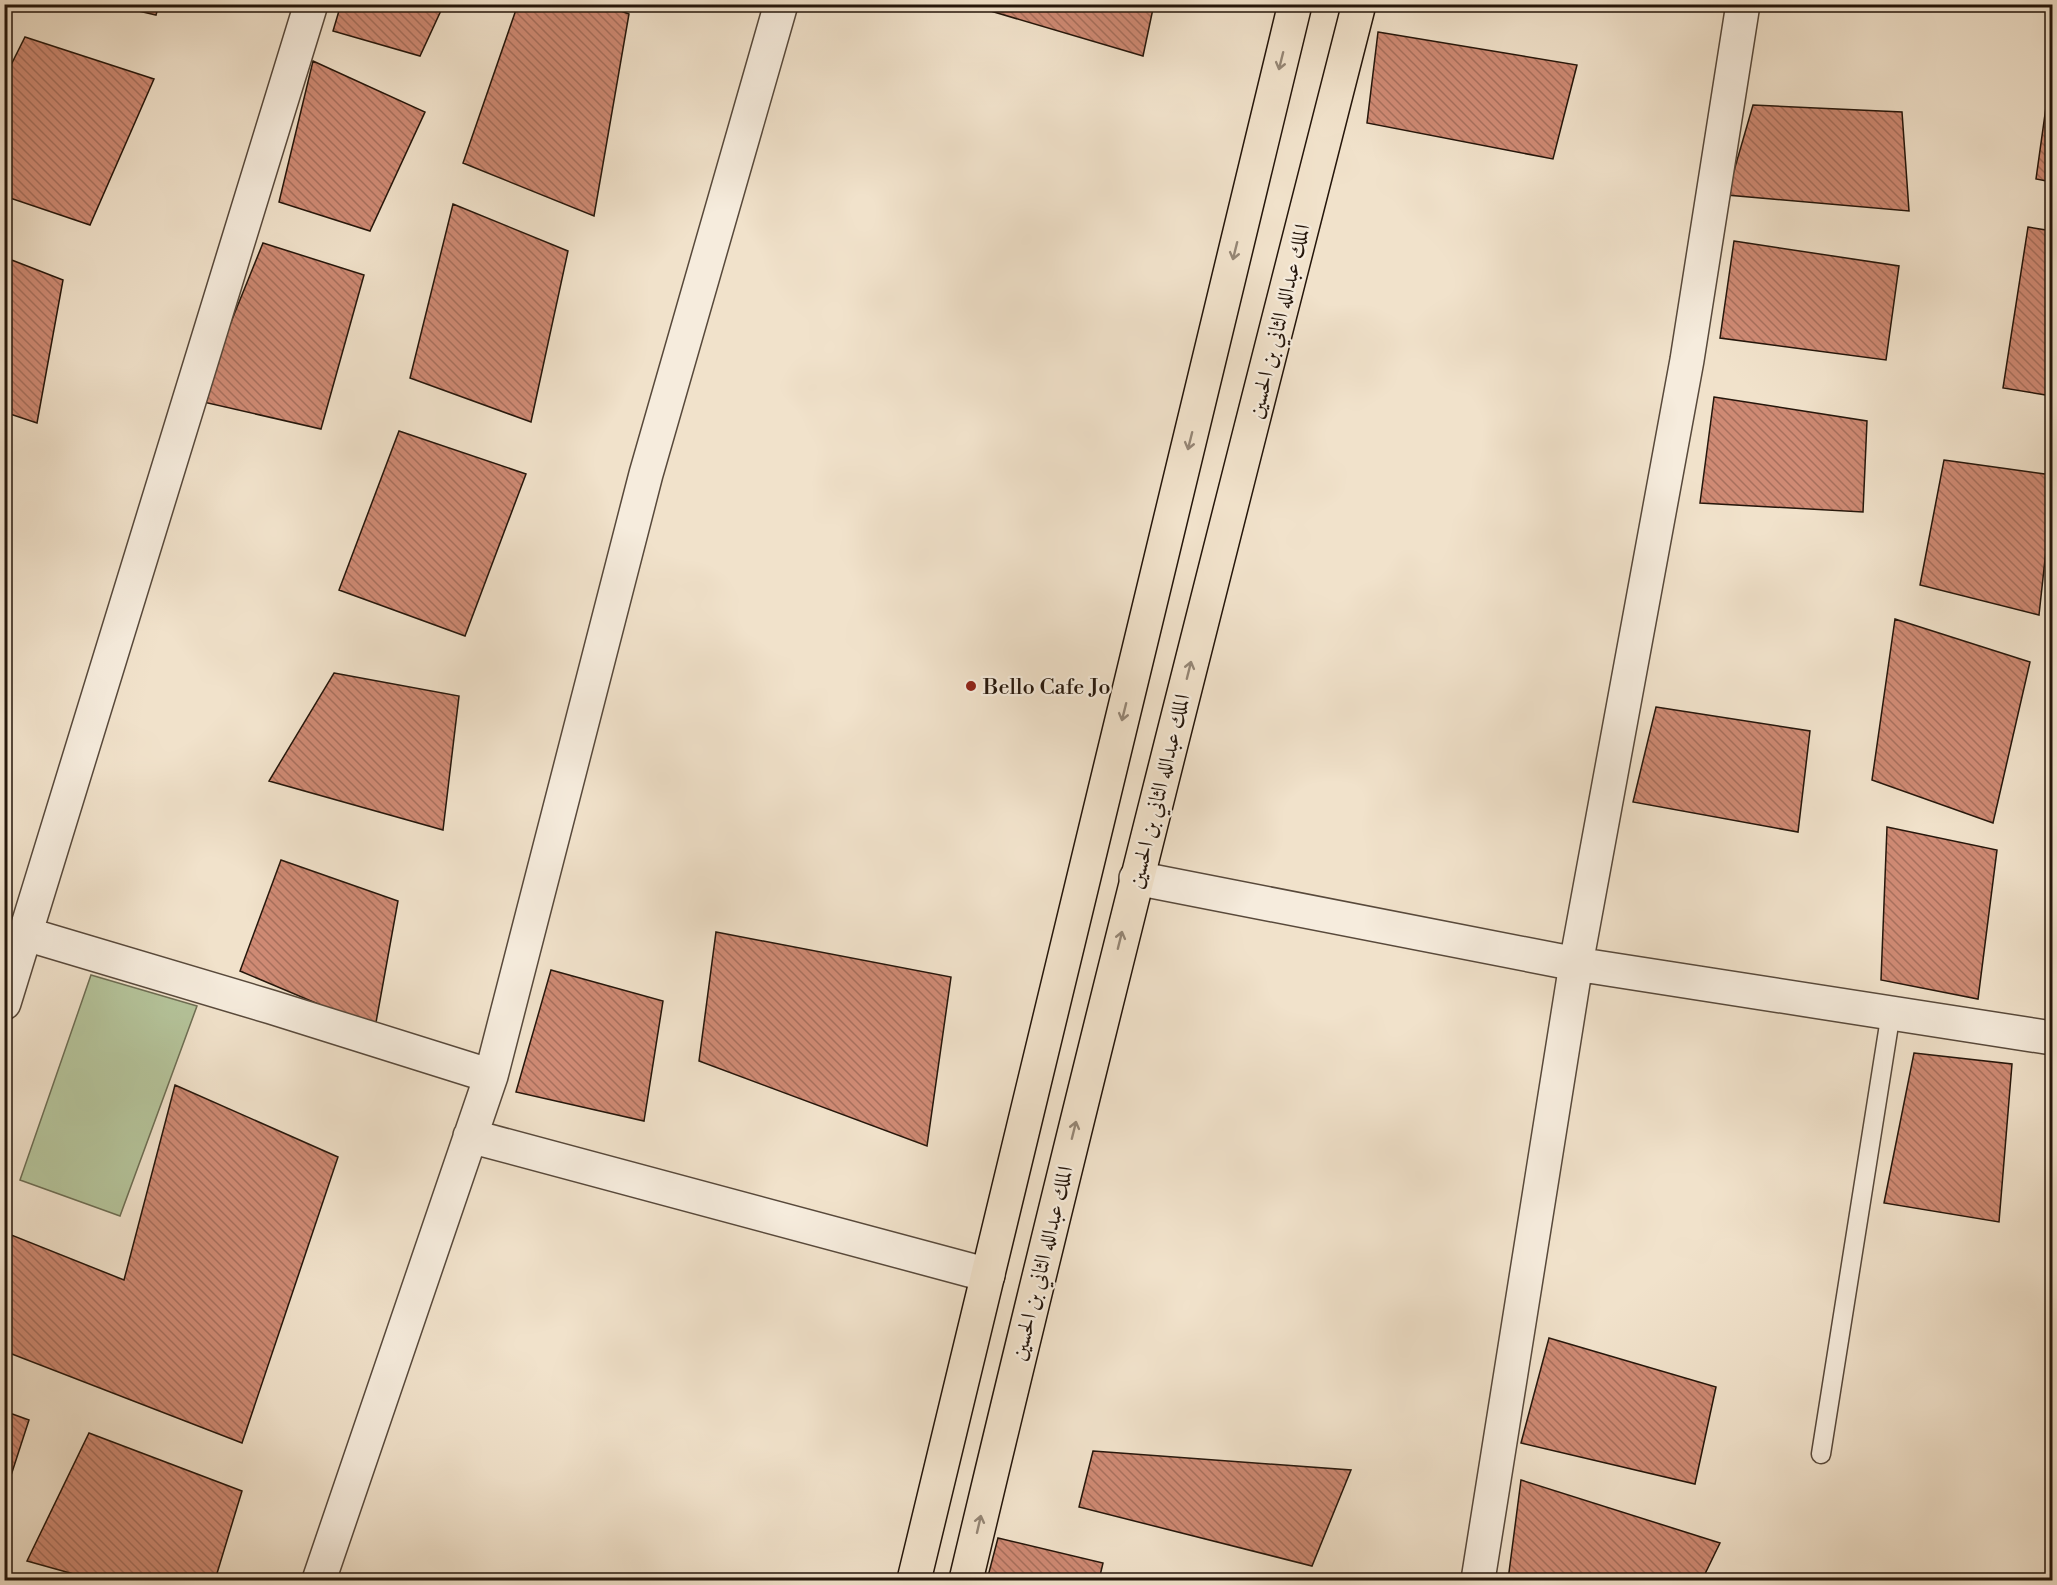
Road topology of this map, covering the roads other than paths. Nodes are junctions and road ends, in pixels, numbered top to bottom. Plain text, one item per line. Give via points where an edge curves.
1 (311, 4) edge
2 (781, 4) edge
3 (1295, 4) edge
4 (1359, 4) edge
5 (1743, 4) edge
6 (1136, 878) junction
7 (26, 934) junction
8 (1576, 964) junction
9 (4, 1003) edge
10 (1891, 1012) junction
11 (2052, 1038) edge
12 (491, 1076) junction
13 (470, 1136) junction
14 (988, 1275) junction
15 (1821, 1454) dead end
16 (319, 1581) edge
17 (914, 1581) edge
18 (966, 1581) edge
19 (1478, 1581) edge

1 - 7 street
2 - 12 street via 646,474
3 -> 14 main road
6 -> 4 main road, الملك عبدالله الثاني بن الحسين
5 - 8 street via 1687,360
6 - 8 street
18 -> 6 main road, الملك عبدالله الثاني بن الحسين
7 - 9 street
7 - 12 street
8 - 10 street
8 - 19 street
10 - 11 street
10 - 15 lane
12 - 13 street
13 - 14 street
13 - 16 street
14 - 17 main road

